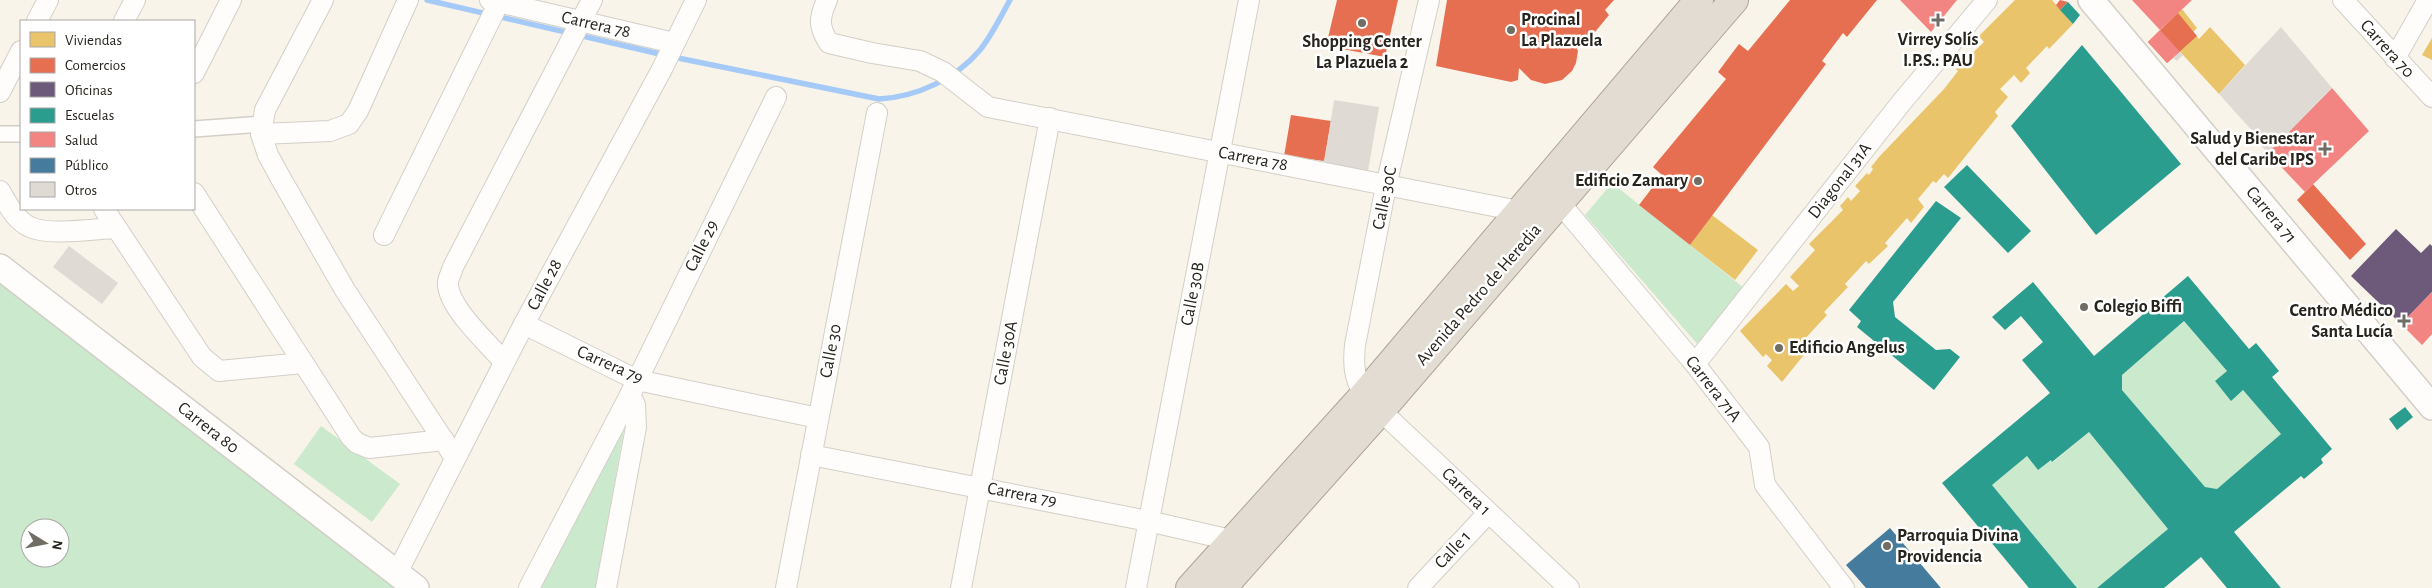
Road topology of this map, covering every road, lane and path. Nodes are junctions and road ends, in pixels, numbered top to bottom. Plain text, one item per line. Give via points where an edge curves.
1 (48, 0) edge
2 (134, 0) edge
3 (231, 0) edge
4 (323, 0) edge
5 (592, 0) edge
6 (696, 0) edge
7 (827, 0) edge
8 (1249, 0) edge
9 (1429, 0) edge
10 (1699, 0) edge
11 (1734, 0) edge
12 (1987, 0) edge
13 (2091, 0) edge
14 (2343, 0) edge
15 (2428, 0) edge
16 (407, 2) edge
17 (495, 6) edge
18 (38, 20) edge
19 (124, 20) edge
20 (575, 31) junction
21 (672, 45) junction
22 (20, 54) edge
23 (2395, 58) junction
24 (195, 72) edge
25 (0, 92) edge
26 (776, 96) dead end
27 (2432, 97) edge
28 (877, 113) dead end
29 (1050, 118) junction
30 (195, 129) edge
31 (262, 129) junction
32 (0, 134) edge
33 (20, 134) edge
34 (1221, 152) junction
35 (1386, 186) junction
36 (0, 192) edge
37 (195, 195) edge
38 (1559, 202) junction
39 (105, 210) edge
40 (1519, 211) junction
41 (115, 228) junction
42 (384, 235) dead end
43 (0, 267) edge
44 (524, 324) junction
45 (504, 362) junction
46 (303, 363) junction
47 (1695, 364) junction
48 (633, 388) junction
49 (1372, 402) junction
50 (2432, 407) edge
51 (818, 418) junction
52 (444, 440) junction
53 (811, 455) junction
54 (455, 458) junction
55 (981, 487) junction
56 (1488, 513) junction
57 (1148, 521) junction
58 (1232, 540) junction
59 (397, 573) junction
60 (416, 588) edge
61 (529, 588) edge
62 (606, 588) edge
63 (786, 588) edge
64 (961, 588) edge
65 (1136, 588) edge
66 (1190, 588) edge
67 (1222, 588) edge
68 (1418, 588) edge
69 (1569, 588) edge
70 (1844, 588) edge

1 - 18 street
2 - 19 street
3 - 24 street
4 - 31 street via 265,110
5 - 20 street
6 - 21 street, Calle 28
7 - 29 street, Carrera 78 via 820,15 822,32 829,43 920,61 946,75 983,104
8 - 34 street, Calle 30B
9 - 35 street, Calle 30C
10 - 40 highway, Avenida Pedro de Heredia
11 - 38 highway, Avenida Pedro de Heredia
12 - 47 street, Diagonal 31A via 1901,103
13 - 50 street, Carrera 71
14 - 23 street, Carrera 70
15 - 23 street
16 - 31 street via 358,111 348,124 330,131
17 - 20 street, Carrera 78
17 - 42 street
20 - 21 street, Carrera 78
20 - 45 street via 448,282 450,296 463,316
21 - 44 street, Calle 28
22 - 25 street
23 - 27 street, Carrera 70
26 - 48 street, Calle 29
28 - 51 street, Calle 30
29 - 34 street, Carrera 78
29 - 55 street, Calle 30A
30 - 31 street
31 - 52 street via 268,155 344,290
32 - 33 street
34 - 35 street, Carrera 78
34 - 57 street, Calle 30B
35 - 40 street, Carrera 78
35 - 49 street, Calle 30C via 1353,364 1356,380
36 - 41 street via 12,213 30,227 47,231
37 - 46 street
38 - 47 street, Carrera 71A
38 - 49 highway, Avenida Pedro de Heredia
39 - 41 street
40 - 49 highway, Avenida Pedro de Heredia
41 - 46 street via 202,357 218,371
43 - 59 street, Carrera 80
44 - 45 street, Calle 28
44 - 48 street, Carrera 79
45 - 54 street, Calle 28
46 - 52 street via 358,444 369,448
47 - 70 street, Carrera 71A via 1759,447 1765,485
48 - 51 street, Carrera 79
48 - 61 street, Calle 29
48 - 62 street via 636,427
49 - 56 street, Carrera 1
49 - 58 highway, Avenida Pedro de Heredia
49 - 67 highway, Avenida Pedro de Heredia
51 - 53 street, Calle 30
52 - 54 street
53 - 55 street, Carrera 79
53 - 63 street, Calle 30
54 - 59 street, Calle 28
55 - 57 street, Carrera 79
55 - 64 street, Calle 30A
56 - 68 street, Calle 1
56 - 69 street, Carrera 1
57 - 58 street, Carrera 79
57 - 65 street, Calle 30B
58 - 66 highway, Avenida Pedro de Heredia
59 - 60 street, Carrera 80

